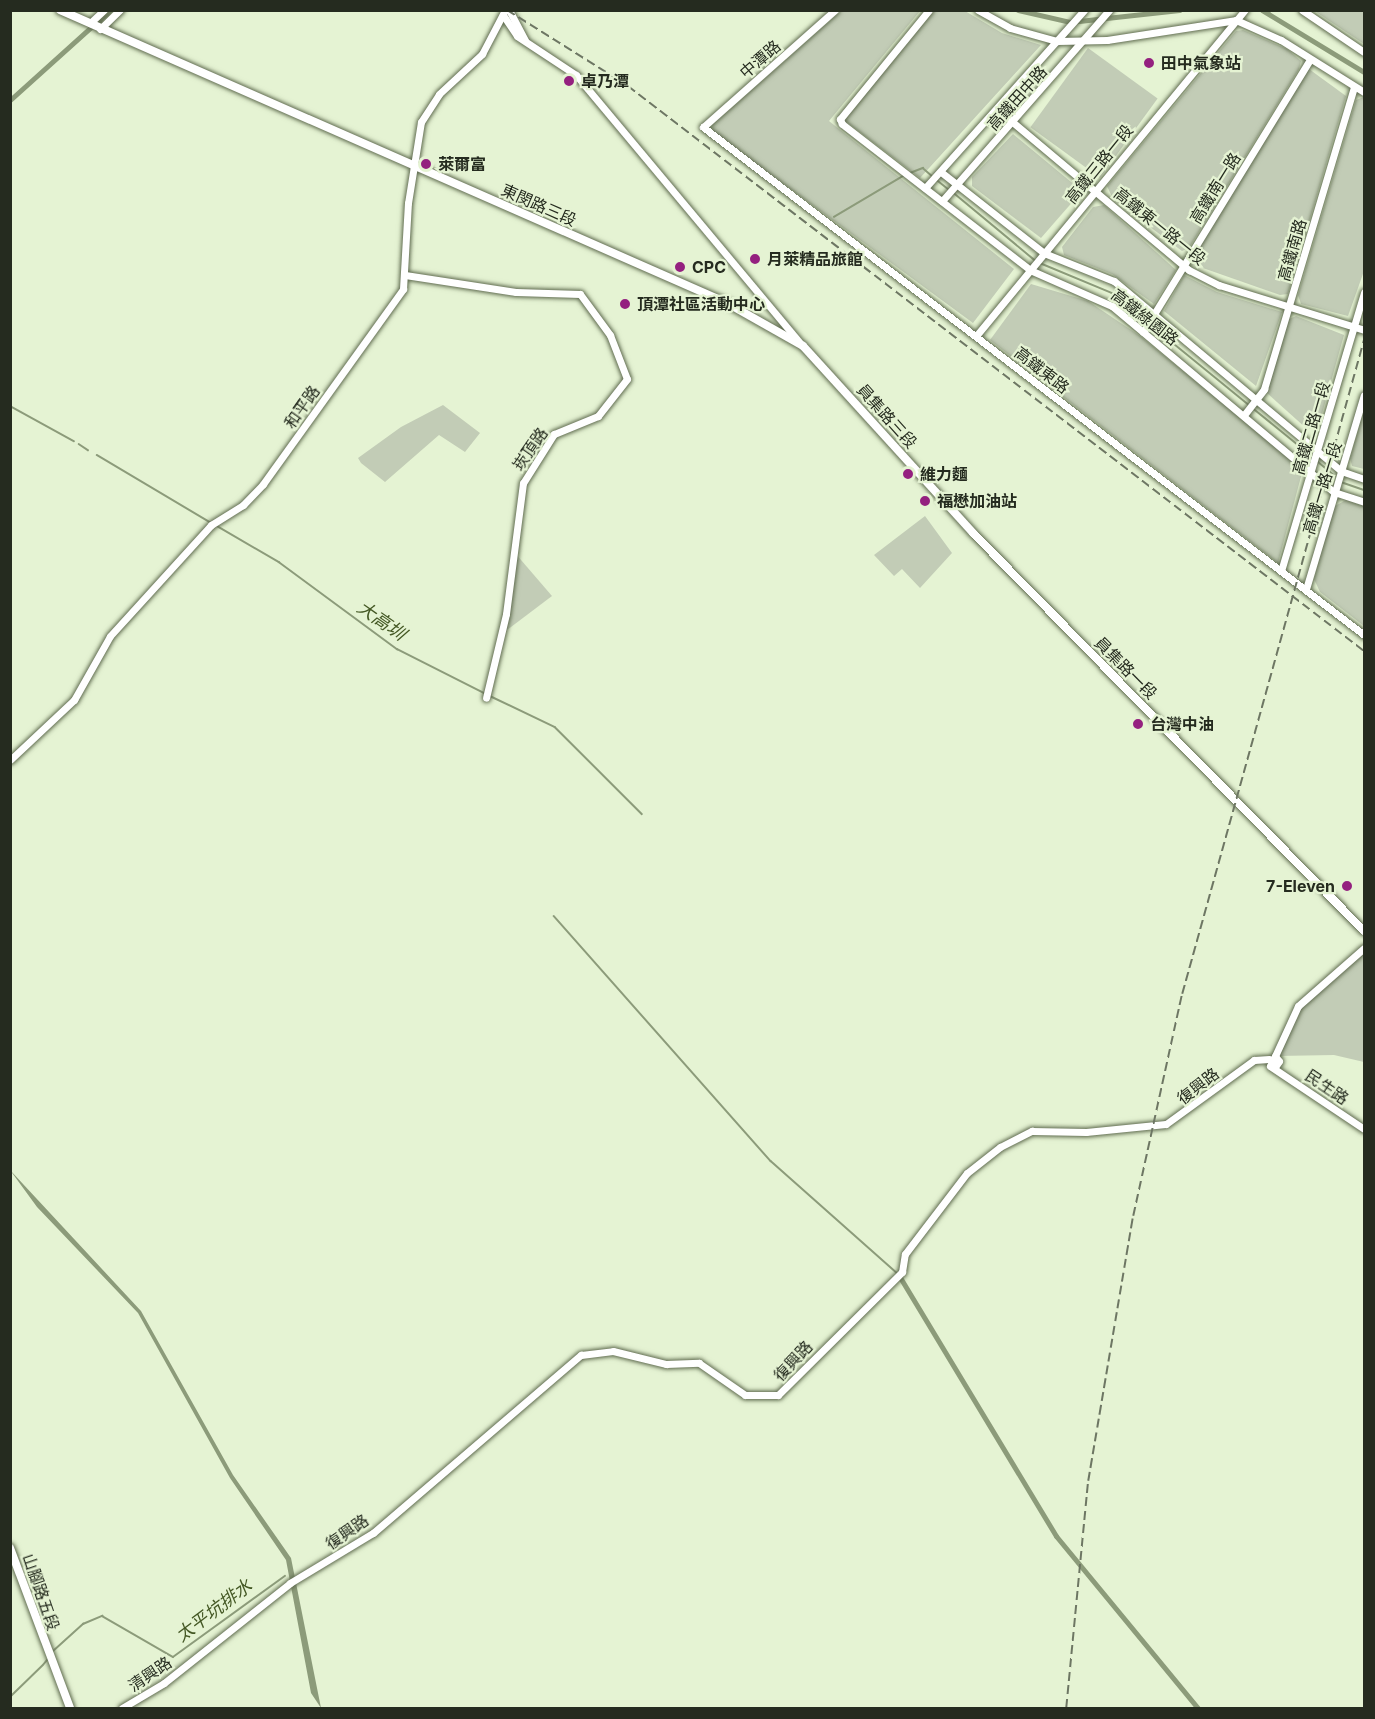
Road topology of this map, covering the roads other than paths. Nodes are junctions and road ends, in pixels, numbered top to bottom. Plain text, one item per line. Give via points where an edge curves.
1 (60, 10) edge
2 (104, 10) edge
3 (120, 10) edge
4 (835, 10) edge
5 (929, 10) edge
6 (978, 10) edge
7 (1084, 10) edge
8 (1109, 10) edge
9 (1245, 10) edge
10 (1302, 10) edge
11 (505, 12) edge
12 (1236, 20) junction
13 (94, 26) junction
14 (1057, 41) junction
15 (1086, 42) junction
16 (1365, 52) edge
17 (1311, 59) junction
18 (1354, 88) junction
19 (1365, 92) edge
20 (997, 109) junction
21 (1013, 123) junction
22 (702, 127) joint
23 (414, 165) junction
24 (941, 172) junction
25 (957, 185) junction
26 (925, 189) junction
27 (1095, 191) junction
28 (942, 201) junction
29 (1044, 253) junction
30 (1183, 264) junction
31 (1030, 270) junction
32 (405, 275) junction
33 (1365, 292) edge
34 (1290, 307) junction
35 (1155, 314) junction
36 (1354, 327) junction
37 (1365, 330) edge
38 (1143, 332) junction
39 (976, 336) junction
40 (803, 346) junction
41 (1365, 395) edge
42 (1258, 399) junction
43 (1244, 415) junction
44 (1318, 449) junction
45 (1312, 471) junction
46 (1341, 471) junction
47 (1365, 478) edge
48 (1334, 492) junction
49 (1365, 502) edge
50 (973, 533) joint
51 (1281, 571) junction
52 (1306, 589) junction
53 (1365, 635) edge
54 (486, 698) dead end
55 (10, 760) edge
56 (1363, 929) edge
57 (1365, 948) edge
58 (1272, 1058) junction
59 (1365, 1129) edge
60 (10, 1548) edge
61 (306, 1573) joint
62 (70, 1708) edge
63 (122, 1708) edge

1 - 13 main road, 東閔路三段
2 - 13 street
3 - 13 street
4 - 22 street, 中潭路
5 - 26 street, 高鐵綠園路 via 840,119
6 - 14 street via 1010,28
7 - 14 street, 高鐵田中路
8 - 15 street, 高鐵田中路
9 - 12 street, 高鐵三路一段
10 - 16 street
11 - 23 street, 和平路 via 471,70 430,106
11 - 40 street via 525,40 576,75
12 - 15 street
12 - 17 street
12 - 27 street, 高鐵三路一段
13 - 23 main road, 東閔路三段
14 - 15 street
14 - 20 street, 高鐵田中路
15 - 21 street, 高鐵田中路
17 - 18 street
17 - 30 street, 高鐵南一路
18 - 19 street
18 - 34 street, 高鐵南路
20 - 21 street, 高鐵東一路一段
20 - 24 street, 高鐵田中路
21 - 25 street, 高鐵田中路
21 - 27 street, 高鐵東一路一段
22 - 39 street, 高鐵東路
23 - 32 street, 和平路
23 - 40 main road, 東閔路三段 via 727,303
24 - 25 street, 高鐵綠園路
24 - 26 street, 高鐵田中路
25 - 28 street, 高鐵田中路
25 - 29 street, 高鐵綠園路
26 - 28 street, 高鐵綠園路
27 - 29 street, 高鐵三路一段
27 - 30 street, 高鐵東一路一段
28 - 31 street, 高鐵綠園路
29 - 31 street, 高鐵三路一段
29 - 35 street, 高鐵綠園路 via 1114,281
30 - 34 street, 高鐵東一路一段 via 1219,285
30 - 35 street, 高鐵南一路
31 - 38 street, 高鐵綠園路 via 1103,300
31 - 39 street, 高鐵三路一段
32 - 54 street, 崁頂路 via 516,292 580,294 610,335 627,379 598,416 554,434 520,490 506,614
32 - 55 street, 和平路 via 403,288 270,476 243,505 213,523 110,636 74,700
33 - 36 street, 高鐵二路一段
34 - 36 street, 高鐵東一路一段
34 - 42 street, 高鐵南路
35 - 38 street, 高鐵南一路
35 - 42 street, 高鐵綠園路
36 - 37 street, 高鐵東一路一段
36 - 44 street, 高鐵二路一段
38 - 43 street, 高鐵綠園路
39 - 51 street, 高鐵東路
40 - 50 main road, 員集路三段
41 - 46 street, 高鐵一路一段
42 - 43 street, 高鐵南路
42 - 44 street, 高鐵綠園路
43 - 45 street, 高鐵綠園路
44 - 45 street, 高鐵二路一段
44 - 46 street, 高鐵綠園路
45 - 48 street, 高鐵綠園路
45 - 51 street, 高鐵二路一段
46 - 47 street, 高鐵綠園路
46 - 48 street, 高鐵一路一段
48 - 49 street, 高鐵綠園路
48 - 52 street, 高鐵一路一段
50 - 56 main road, 員集路一段
51 - 52 street, 高鐵東路
52 - 53 street, 高鐵東路
57 - 58 street via 1298,1006
58 - 59 street, 民生路 via 1275,1067
58 - 61 street, 復興路 via 1254,1060 1166,1124 1086,1132 1032,1131 1000,1148 967,1173 905,1254 902,1272 788,1389 768,1398 745,1395 699,1363 666,1364 613,1351 580,1354 372,1533
60 - 62 main road, 山腳路五段 via 43,1645
61 - 63 street, 清興路 via 164,1683

